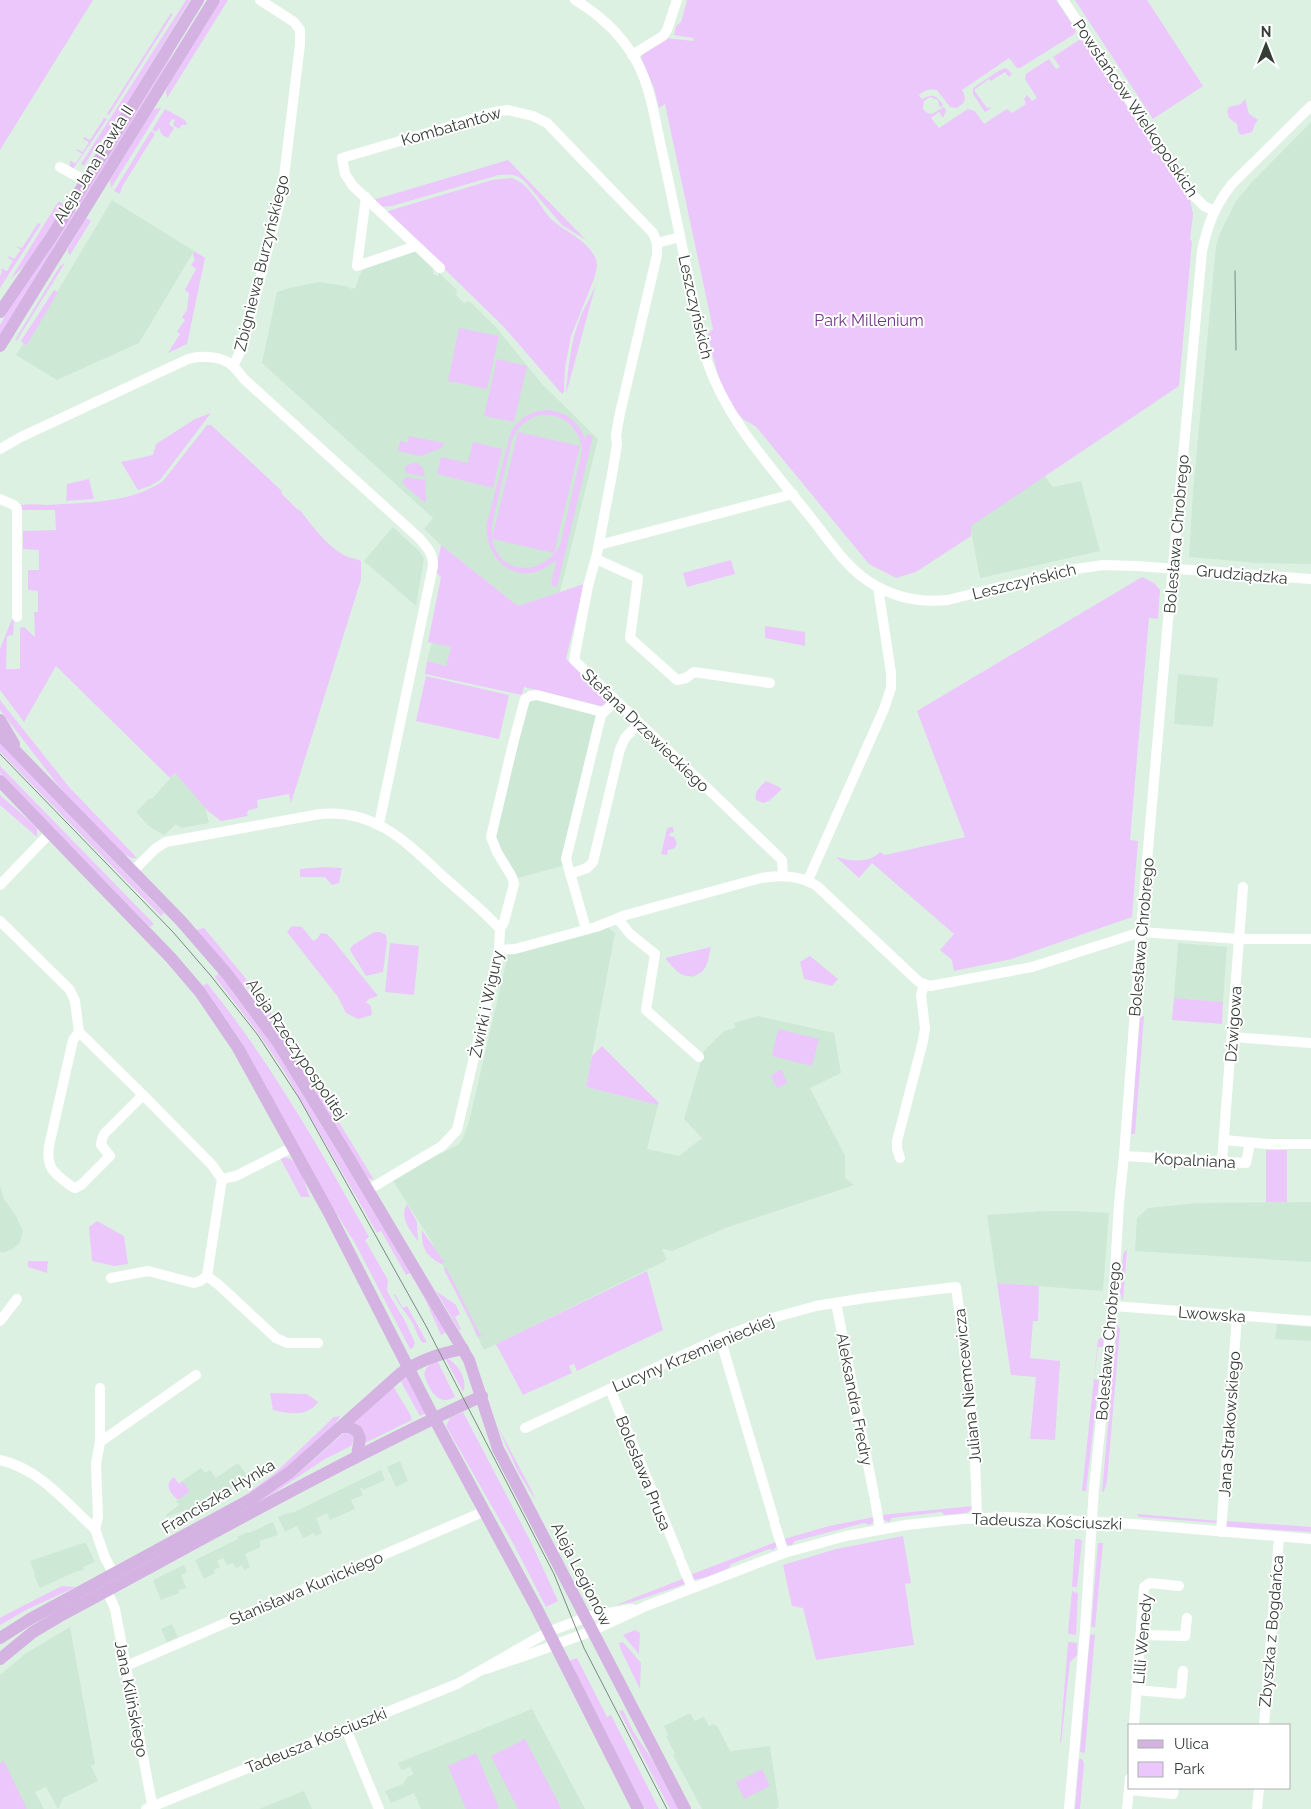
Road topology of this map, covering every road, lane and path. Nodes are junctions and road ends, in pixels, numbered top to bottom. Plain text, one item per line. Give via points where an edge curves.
1 (198, 0) edge
2 (214, 0) edge
3 (260, 0) edge
4 (575, 0) edge
5 (677, 0) edge
6 (1063, 0) edge
7 (586, 3) edge
8 (632, 55) junction
9 (1311, 106) edge
10 (60, 167) dead end
11 (86, 180) junction
12 (366, 197) junction
13 (1214, 211) junction
14 (680, 237) junction
15 (657, 243) junction
16 (416, 246) junction
17 (440, 268) dead end
18 (0, 312) edge
19 (0, 346) edge
20 (233, 366) junction
21 (2, 444) edge
22 (793, 494) junction
23 (0, 499) edge
24 (598, 545) junction
25 (596, 559) junction
26 (1172, 569) junction
27 (1311, 580) edge
28 (878, 587) junction
29 (17, 617) dead end
30 (770, 683) dead end
31 (615, 701) junction
32 (602, 712) junction
33 (0, 720) edge
34 (639, 723) junction
35 (0, 735) edge
36 (20, 755) junction
37 (0, 781) edge
38 (378, 824) junction
39 (51, 832) junction
40 (133, 871) junction
41 (570, 874) junction
42 (783, 876) junction
43 (808, 880) junction
44 (0, 885) edge
45 (1243, 887) dead end
46 (618, 919) junction
47 (0, 921) edge
48 (500, 928) junction
49 (586, 929) junction
50 (1141, 932) junction
51 (1239, 939) junction
52 (1311, 939) edge
53 (498, 950) junction
54 (924, 985) junction
55 (79, 1032) junction
56 (1232, 1037) junction
57 (1311, 1043) edge
58 (699, 1057) dead end
59 (143, 1095) junction
60 (1224, 1140) junction
61 (1250, 1143) junction
62 (1311, 1144) edge
63 (293, 1147) junction
64 (1124, 1156) junction
65 (900, 1158) dead end
66 (1222, 1161) junction
67 (222, 1179) junction
68 (368, 1190) junction
69 (207, 1276) junction
70 (111, 1278) dead end
71 (956, 1287) joint
72 (18, 1298) dead end
73 (836, 1303) junction
74 (1113, 1306) junction
75 (1238, 1316) junction
76 (0, 1321) edge
77 (1311, 1322) edge
78 (720, 1338) junction
79 (318, 1343) dead end
80 (463, 1349) junction
81 (409, 1367) junction
82 (196, 1374) dead end
83 (100, 1388) dead end
84 (610, 1388) junction
85 (482, 1396) junction
86 (434, 1418) junction
87 (342, 1427) junction
88 (525, 1428) dead end
89 (100, 1442) junction
90 (357, 1456) junction
91 (0, 1460) edge
92 (485, 1510) junction
93 (977, 1518) junction
94 (1092, 1522) junction
95 (95, 1529) junction
96 (880, 1529) junction
97 (1221, 1532) junction
98 (1279, 1537) junction
99 (1311, 1539) edge
100 (784, 1553) junction
101 (114, 1574) junction
102 (1179, 1586) dead end
103 (692, 1588) junction
104 (107, 1591) junction
105 (646, 1606) junction
106 (586, 1618) junction
107 (1187, 1618) dead end
108 (592, 1631) junction
109 (548, 1632) junction
110 (1141, 1635) junction
111 (0, 1638) edge
112 (554, 1644) junction
113 (0, 1659) edge
114 (126, 1666) junction
115 (486, 1668) junction
116 (1183, 1671) dead end
117 (1137, 1690) junction
118 (1134, 1724) edge
119 (1264, 1724) edge
120 (346, 1729) junction
121 (1174, 1789) edge
122 (1259, 1789) edge
123 (1129, 1790) joint
124 (150, 1808) edge
125 (379, 1809) edge
126 (638, 1809) edge
127 (685, 1809) edge
128 (1070, 1809) edge
129 (1127, 1809) edge
130 (1258, 1809) edge

1 - 11 main road, Aleja Jana Pawła II
2 - 19 main road, Aleja Jana Pawła II
3 - 20 street, Zbigniewa Burzyńskiego via 294,22 300,30 300,44 282,194 254,302
4 - 7 street, Leszczyńskich
5 - 8 street via 663,36
6 - 13 street, Powstańców Wielkopolskich via 1192,194
7 - 8 street, Leszczyńskich via 615,31
8 - 14 street, Leszczyńskich via 649,96
9 - 13 street, Bolesława Chrobrego via 1232,184
10 - 11 street
11 - 18 main road, Aleja Jana Pawła II
12 - 15 street, Kombatantów via 348,179 342,158 494,112 515,110 547,123 653,234
12 - 16 street, Kombatantów
12 - 16 street via 357,266
13 - 26 street, Bolesława Chrobrego via 1202,251
14 - 15 street
14 - 22 street, Leszczyńskich via 714,381 729,411
15 - 24 street via 657,255 620,412
16 - 17 street, Kombatantów
20 - 21 street, Zbigniewa Burzyńskiego via 203,356 188,359
20 - 38 street, Zbigniewa Burzyńskiego via 419,538 429,549 433,560
22 - 24 street
22 - 28 street, Leszczyńskich via 848,563
23 - 29 street via 17,509
24 - 25 street, Stefana Drzewieckiego
25 - 30 street via 638,578 630,638 677,680 694,672
25 - 31 street, Stefana Drzewieckiego via 574,660
26 - 27 street, Grudziądzka
26 - 28 street, Leszczyńskich via 1089,566 934,602
26 - 50 street, Bolesława Chrobrego
28 - 43 street via 891,688
31 - 32 street
31 - 34 street, Stefana Drzewieckiego
32 - 41 street via 566,859
32 - 48 street via 537,695 525,700 491,837 514,884
33 - 36 main road
34 - 41 street via 620,749 593,862 587,868
34 - 42 street, Stefana Drzewieckiego via 782,860
35 - 36 main road, Aleja Rzeczypospolitej
36 - 40 main road, Aleja Rzeczypospolitej
37 - 39 main road
38 - 40 street, Żwirki i Wigury via 329,813 174,840 155,849
38 - 48 street, Żwirki i Wigury via 402,838
39 - 44 street
39 - 63 main road via 200,992 238,1048
40 - 68 main road, Aleja Rzeczypospolitej via 181,921 247,1000 278,1044
41 - 49 street
42 - 43 street
42 - 46 street via 761,878
43 - 54 street
45 - 51 street, Dźwigowa
46 - 49 street
46 - 58 street via 630,934 655,954 646,1010
47 - 55 street via 70,990 75,1000
48 - 53 street, Żwirki i Wigury
49 - 53 street via 515,949
50 - 51 street
50 - 54 street via 1032,967
50 - 64 street, Bolesława Chrobrego
51 - 52 street
51 - 56 street, Dźwigowa
53 - 68 street, Żwirki i Wigury via 459,1126 442,1146
54 - 65 street via 921,995 925,1028 897,1141
55 - 59 street
55 - 59 street via 71,1049 48,1160 50,1168 71,1186 81,1185 110,1156 101,1145 102,1139
56 - 57 street
56 - 60 street, Dźwigowa
59 - 67 street
60 - 61 street, Kopalniana
60 - 66 street, Dźwigowa
61 - 62 street, Kopalniana
61 - 66 street, Kopalniana via 1246,1163
63 - 67 street via 236,1176
63 - 81 main road
64 - 66 street, Kopalniana
64 - 74 street, Bolesława Chrobrego
67 - 69 street
68 - 80 main road, Aleja Rzeczypospolitej
69 - 70 street via 194,1283 148,1271
69 - 79 street via 276,1338 287,1343
71 - 73 street, Lucyny Krzemienieckiej
71 - 93 street, Juliana Niemcewicza via 972,1419
72 - 76 street
73 - 78 street, Lucyny Krzemienieckiej via 782,1315
73 - 96 street, Aleksandra Fredry
74 - 75 street, Lwowska
74 - 94 street, Bolesława Chrobrego
75 - 77 street, Lwowska
75 - 97 street, Jana Strakowskiego
78 - 84 street, Lucyny Krzemienieckiej
78 - 100 street
80 - 81 main road, Franciszka Hynka via 440,1354
80 - 85 main road, Aleja Legionów
81 - 86 main road
81 - 87 main road, Franciszka Hynka
82 - 89 street
83 - 89 street
84 - 88 street, Lucyny Krzemienieckiej
84 - 103 street, Bolesława Prusa
85 - 86 main road, Franciszka Hynka
85 - 106 main road, Aleja Legionów via 498,1449
86 - 90 main road, Franciszka Hynka
86 - 92 main road
87 - 90 main road via 357,1431 360,1438
87 - 101 main road, Franciszka Hynka via 290,1472 253,1498
89 - 95 street via 96,1464 98,1517
90 - 104 main road, Franciszka Hynka
91 - 95 street via 35,1474
92 - 109 main road
92 - 114 street, Stanisława Kunickiego
93 - 94 street, Tadeusza Kościuszki
93 - 96 street, Tadeusza Kościuszki
94 - 97 street, Tadeusza Kościuszki
94 - 128 street, Bolesława Chrobrego
95 - 101 street
96 - 100 street, Tadeusza Kościuszki
97 - 98 street, Tadeusza Kościuszki
98 - 99 street, Tadeusza Kościuszki
98 - 119 street, Zbyszka z Bogdańca
100 - 103 street, Tadeusza Kościuszki
101 - 111 main road, Franciszka Hynka
102 - 110 street, Lilli Wenedy via 1150,1583 1144,1587
103 - 105 street, Tadeusza Kościuszki
104 - 113 main road, Franciszka Hynka via 33,1632
104 - 114 street, Jana Kilińskiego via 115,1608
105 - 106 street, Tadeusza Kościuszki
105 - 108 street, Tadeusza Kościuszki
106 - 108 main road, Aleja Legionów
106 - 109 street, Tadeusza Kościuszki
107 - 110 street via 1185,1636
108 - 112 street, Tadeusza Kościuszki
108 - 127 main road, Aleja Legionów
109 - 112 main road
109 - 115 street, Tadeusza Kościuszki
110 - 117 street, Lilli Wenedy
112 - 115 street, Tadeusza Kościuszki
112 - 126 main road
114 - 124 street, Jana Kilińskiego
115 - 120 street, Tadeusza Kościuszki via 456,1684
116 - 117 street via 1181,1694
117 - 118 street, Lilli Wenedy
120 - 124 street, Tadeusza Kościuszki
120 - 125 street
121 - 123 street via 1173,1794
122 - 130 street
123 - 129 street

